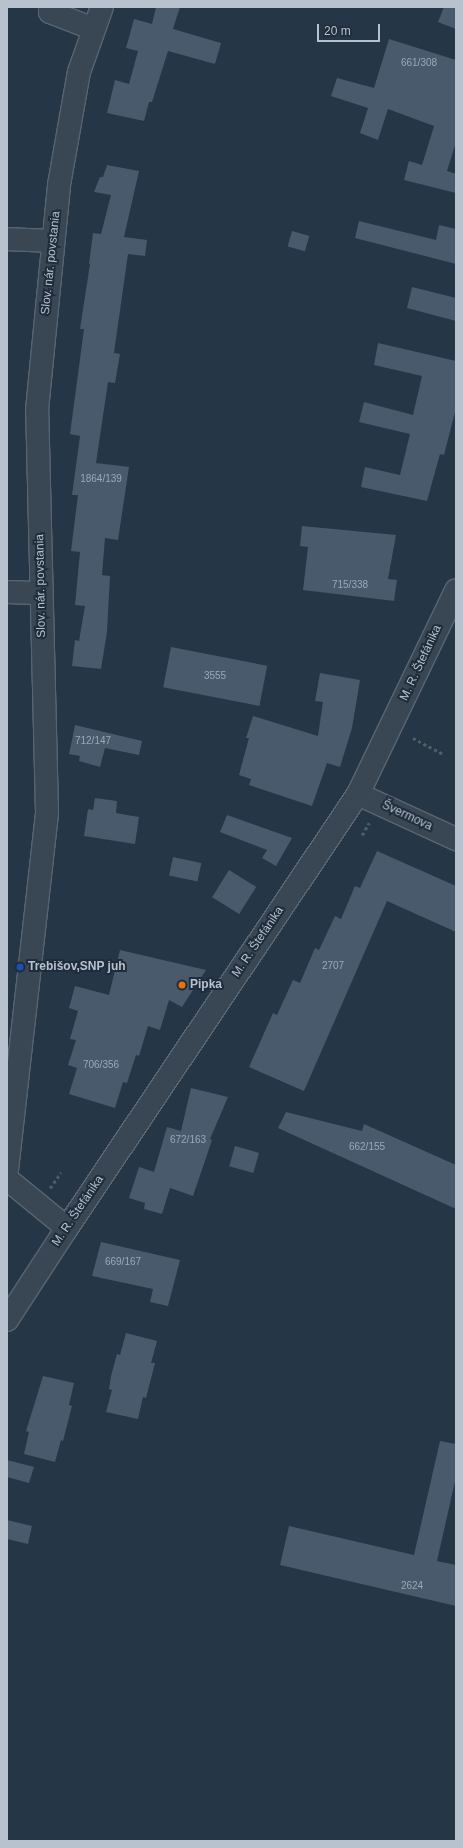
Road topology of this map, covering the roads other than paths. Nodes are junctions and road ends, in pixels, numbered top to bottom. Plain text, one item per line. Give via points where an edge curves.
1 (50, 7) edge
2 (102, 7) edge
3 (94, 29) junction
4 (7, 239) edge
5 (54, 241) junction
6 (456, 590) edge
7 (7, 592) edge
8 (41, 593) junction
9 (358, 794) junction
10 (456, 839) edge
11 (7, 1170) edge
12 (7, 1179) edge
13 (67, 1228) junction
14 (7, 1320) edge

1 - 3 street via 50,12
2 - 3 street, Slov. nár. povstania
3 - 5 street, Slov. nár. povstania via 79,72 59,185
4 - 5 street
5 - 8 street, Slov. nár. povstania via 37,410
6 - 9 street, M. R. Štefánika
7 - 8 street
8 - 11 street, Slov. nár. povstania via 47,812
9 - 10 street, Švermova
9 - 13 street, M. R. Štefánika
12 - 13 street
13 - 14 street, M. R. Štefánika

